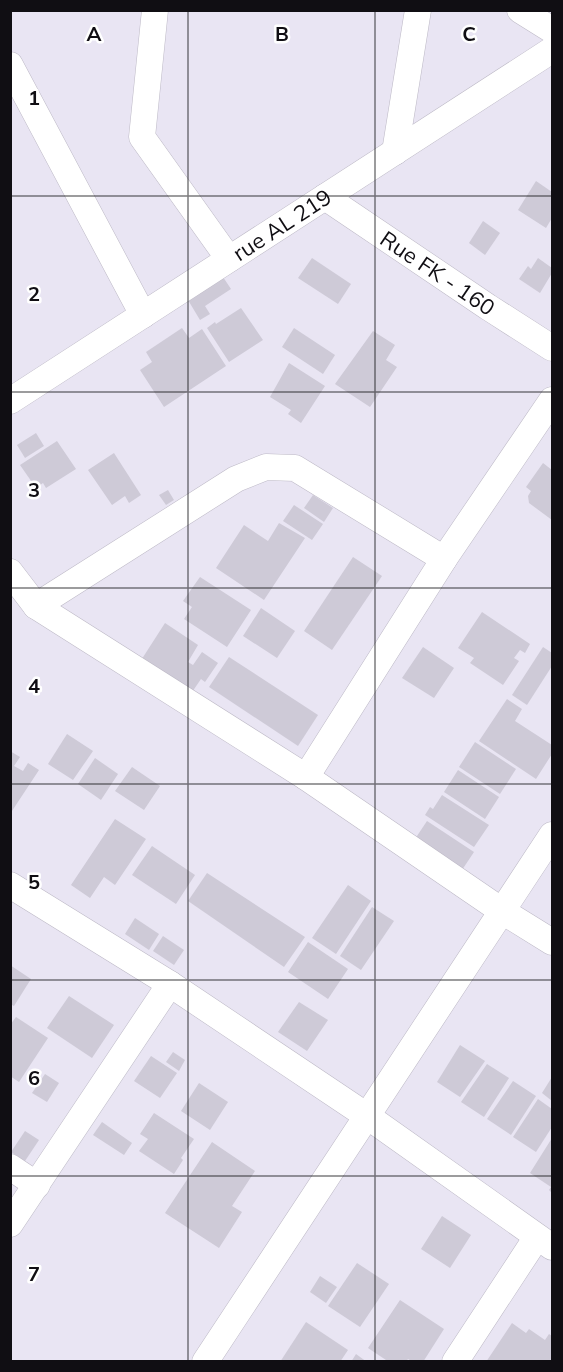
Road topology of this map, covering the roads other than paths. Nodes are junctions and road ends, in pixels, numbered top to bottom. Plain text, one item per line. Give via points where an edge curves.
1 (156, 10) edge
2 (418, 10) edge
3 (520, 10) edge
4 (552, 30) edge
5 (552, 50) edge
6 (10, 64) edge
7 (395, 152) junction
8 (325, 197) junction
9 (229, 259) junction
10 (143, 315) junction
11 (552, 348) edge
12 (552, 400) edge
13 (10, 401) edge
14 (444, 559) junction
15 (10, 572) edge
16 (36, 606) junction
17 (306, 777) junction
18 (552, 835) edge
19 (10, 885) edge
20 (502, 911) junction
21 (552, 942) edge
22 (170, 984) junction
23 (367, 1116) junction
24 (10, 1167) edge
25 (37, 1185) junction
26 (10, 1224) edge
27 (545, 1242) edge
28 (205, 1362) edge
29 (454, 1362) edge

1 - 9 street via 142,137
2 - 7 street
3 - 4 street
5 - 7 street, rue AL 219
6 - 10 street
7 - 8 street, rue AL 219
8 - 9 street, rue AL 219
8 - 11 street, Rue FK - 160
9 - 10 street, rue AL 219
10 - 13 street, rue AL 219
12 - 14 street
14 - 16 street via 295,468 266,467 236,479
14 - 17 street
15 - 16 street
16 - 17 street
17 - 20 street
18 - 20 street
19 - 22 street
20 - 21 street
20 - 23 street
22 - 23 street
22 - 25 street
23 - 27 street
23 - 28 street
24 - 25 street
25 - 26 street
27 - 29 street

